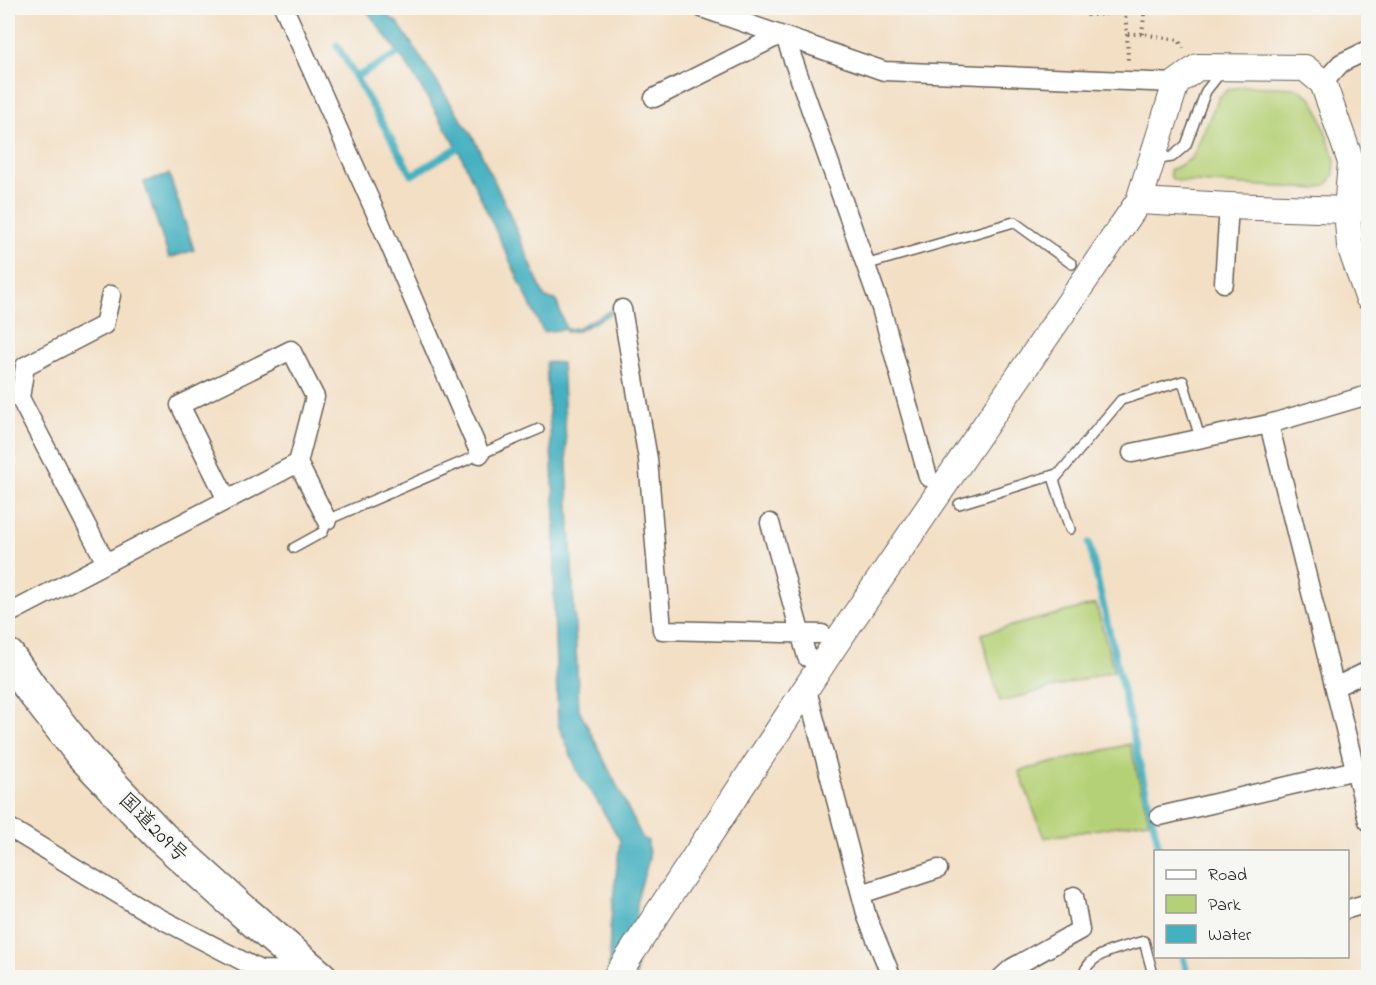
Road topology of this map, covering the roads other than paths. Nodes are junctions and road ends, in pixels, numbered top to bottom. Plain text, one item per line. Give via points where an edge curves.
1 (284, 8) edge
2 (702, 8) edge
3 (783, 36) junction
4 (1368, 50) edge
5 (1224, 67) junction
6 (1323, 82) junction
7 (1176, 83) junction
8 (654, 98) dead end
9 (1152, 160) junction
10 (1139, 201) junction
11 (1229, 206) junction
12 (1358, 209) edge
13 (1072, 264) dead end
14 (866, 265) junction
15 (1224, 283) dead end
16 (111, 295) dead end
17 (1368, 297) edge
18 (621, 309) dead end
19 (1368, 395) edge
20 (1269, 424) junction
21 (538, 429) dead end
22 (1200, 438) junction
23 (1132, 453) dead end
24 (480, 454) junction
25 (298, 464) junction
26 (1055, 476) junction
27 (928, 477) dead end
28 (227, 500) junction
29 (959, 504) dead end
30 (327, 520) junction
31 (770, 522) dead end
32 (1070, 529) dead end
33 (294, 548) dead end
34 (106, 563) junction
35 (8, 614) edge
36 (801, 634) junction
37 (822, 634) dead end
38 (8, 656) edge
39 (807, 657) dead end
40 (1368, 671) edge
41 (1335, 687) junction
42 (807, 690) junction
43 (1356, 770) junction
44 (1160, 816) dead end
45 (1368, 821) edge
46 (8, 827) edge
47 (938, 869) dead end
48 (861, 894) junction
49 (1074, 896) dead end
50 (1368, 903) edge
51 (1349, 908) edge
52 (316, 974) edge
53 (615, 978) edge
54 (892, 978) edge
55 (1001, 978) edge
56 (1083, 978) edge
57 (1154, 978) edge

1 - 24 street
2 - 3 street
3 - 7 street via 884,71
3 - 8 street
3 - 14 street
4 - 6 street via 1341,63
5 - 6 street via 1305,68
5 - 7 street via 1198,67
5 - 9 lane via 1206,91 1186,145 1172,157
6 - 12 street via 1351,162
7 - 9 street
9 - 10 street
10 - 11 street
10 - 42 street
11 - 12 street
11 - 15 street
12 - 17 street via 1350,246
13 - 14 lane via 1014,222
14 - 27 street
16 - 34 street via 104,325 26,366 21,398
18 - 36 street via 648,459 662,630
19 - 20 street
20 - 22 street
20 - 41 street
21 - 24 lane
22 - 23 street
22 - 26 lane via 1183,381 1121,400
24 - 30 lane
25 - 28 street
25 - 28 street via 315,398 291,350 180,405
25 - 30 street
26 - 29 lane
26 - 32 lane
28 - 34 street
30 - 33 lane via 323,532
31 - 36 street
34 - 35 street
36 - 37 street
36 - 39 street
38 - 52 highway, 国道209号 via 82,754 161,837
40 - 41 street
41 - 43 street
42 - 48 street
42 - 53 street
43 - 44 street
43 - 45 street
46 - 52 street via 146,911 260,970
47 - 48 street
48 - 54 street
49 - 55 street via 1080,930
50 - 51 street
56 - 57 lane via 1084,970 1096,956 1144,941

